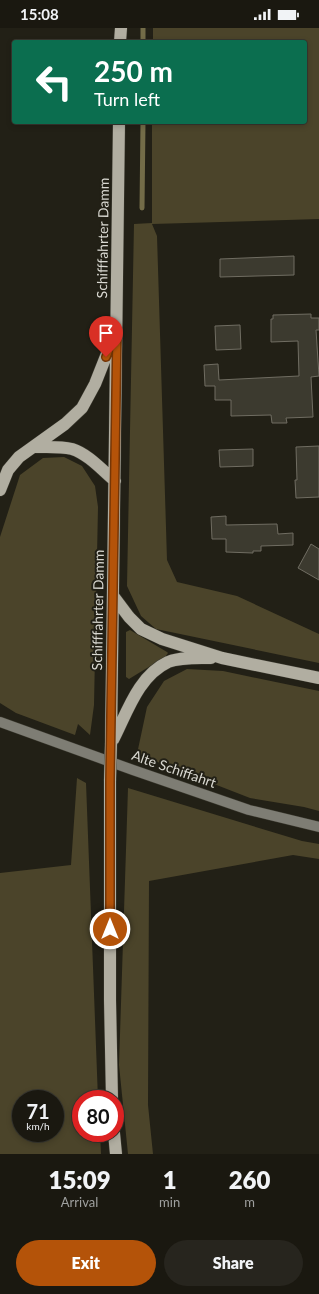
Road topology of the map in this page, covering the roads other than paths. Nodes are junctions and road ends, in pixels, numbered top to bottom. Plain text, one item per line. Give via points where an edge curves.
1 (121, 28) edge
2 (120, 40) edge
3 (119, 124) edge
4 (117, 330) junction
5 (34, 447) junction
6 (115, 480) junction
7 (0, 490) edge
8 (114, 597) junction
9 (222, 658) junction
10 (319, 678) edge
11 (0, 722) edge
12 (111, 743) junction
13 (319, 827) edge
14 (112, 1090) edge
15 (115, 1142) edge
16 (116, 1154) edge

1 - 2 highway
3 - 4 highway, Schifffahrter Damm
4 - 5 highway via 95,384 82,408
4 - 6 highway, Schifffahrter Damm
5 - 6 highway via 73,450 89,458
5 - 7 highway via 19,457 8,470
6 - 8 highway, Schifffahrter Damm
8 - 9 highway via 129,618 141,629 162,639
8 - 12 highway, Schifffahrter Damm
9 - 10 highway
9 - 12 highway via 191,658 169,662 149,674 138,689
11 - 13 street, Alte Schiffahrt via 249,810
12 - 14 highway, Schifffahrter Damm, bridge
15 - 16 highway

